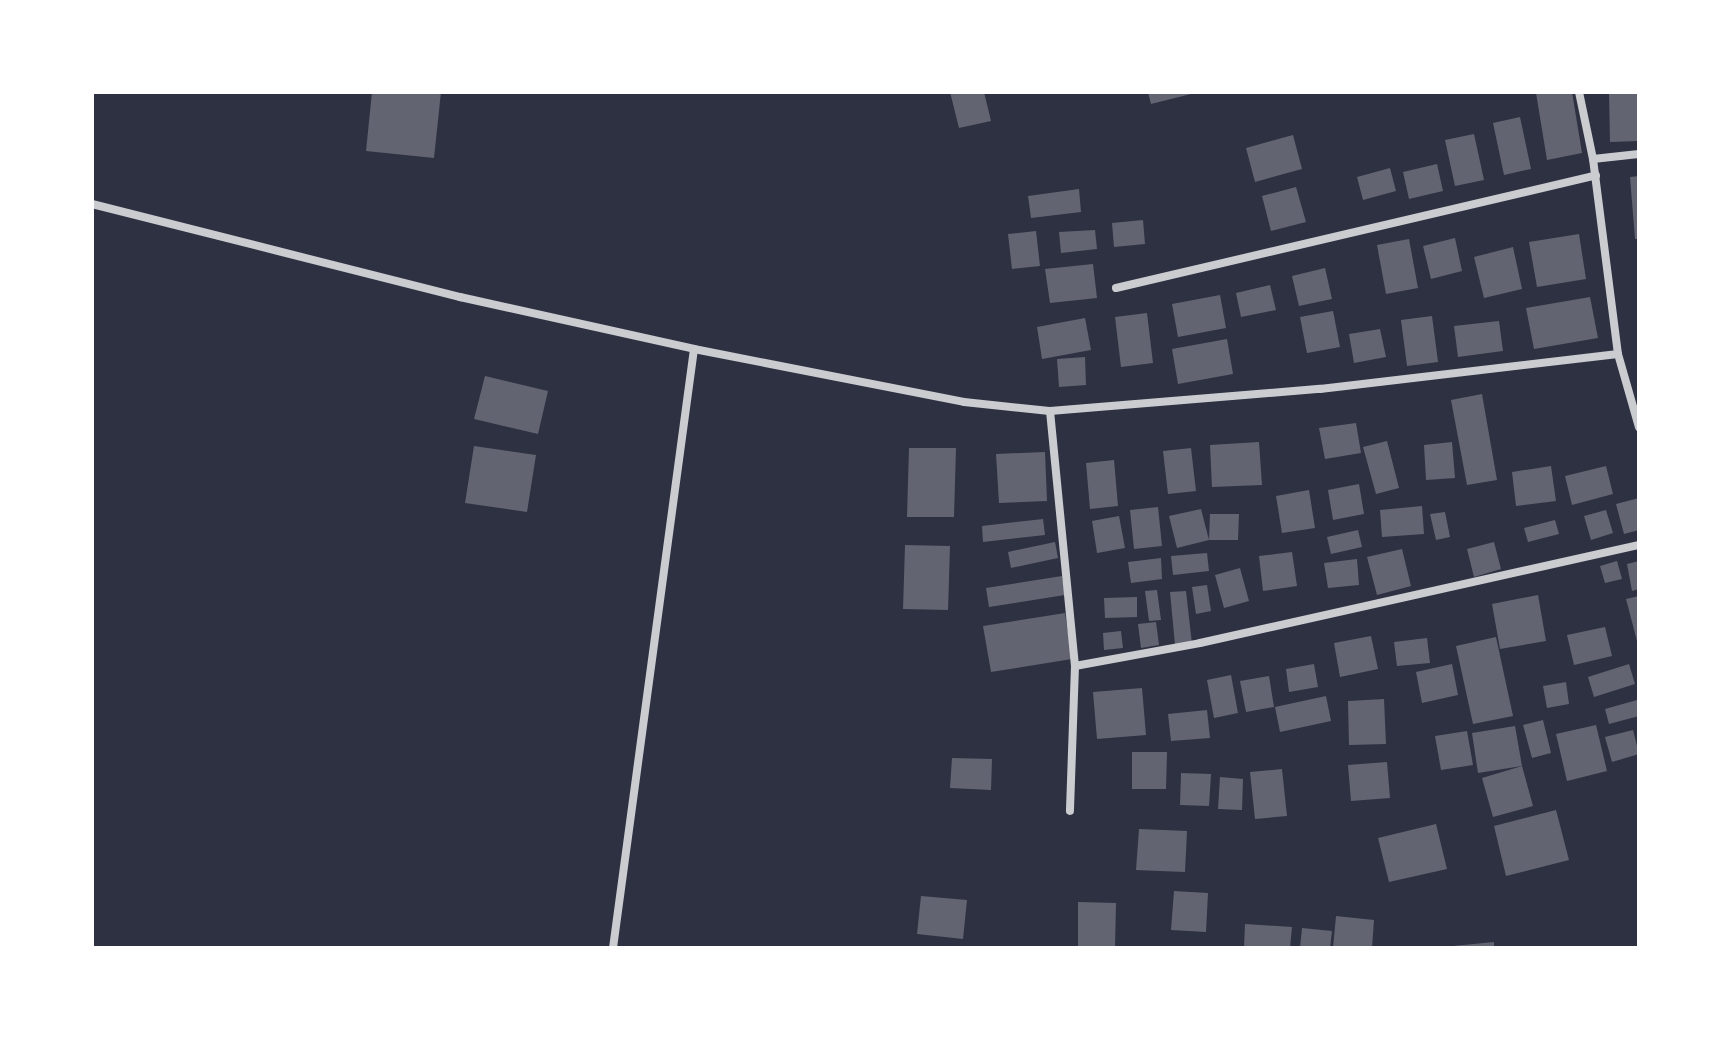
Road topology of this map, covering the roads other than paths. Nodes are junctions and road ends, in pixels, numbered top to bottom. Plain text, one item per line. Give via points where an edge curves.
1 (1579, 92) edge
2 (1639, 154) edge
3 (1593, 159) junction
4 (1596, 175) junction
5 (92, 204) edge
6 (1116, 288) dead end
7 (694, 349) junction
8 (1618, 354) junction
9 (1050, 411) junction
10 (1639, 427) edge
11 (1639, 545) edge
12 (1075, 666) junction
13 (1070, 811) dead end
14 (613, 948) edge

1 - 3 street
2 - 3 street
3 - 4 street
4 - 6 street
4 - 8 street
5 - 7 street via 460,297
7 - 9 street via 964,402
7 - 14 street
8 - 9 street via 1320,389
8 - 10 street
9 - 12 street
11 - 12 street
12 - 13 street

